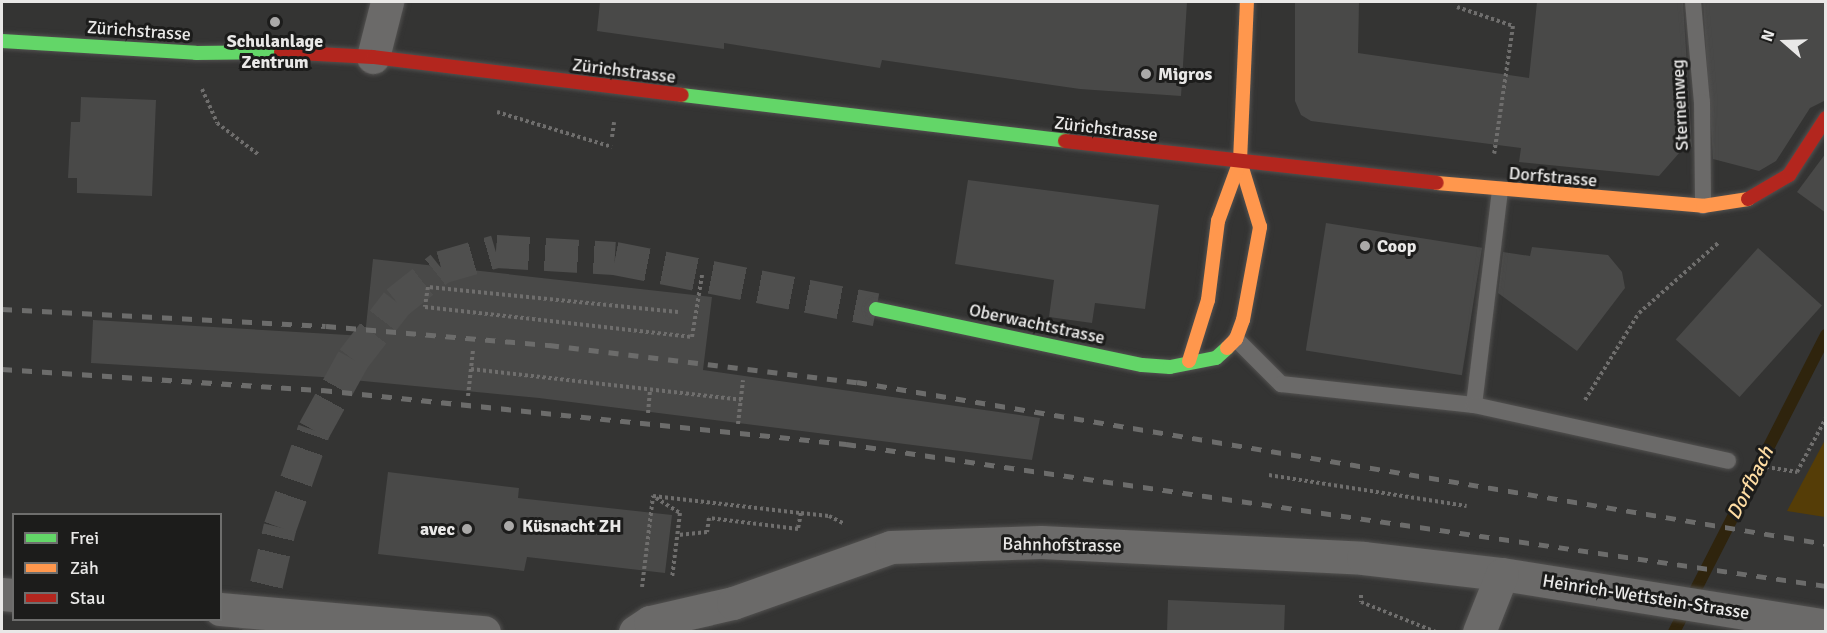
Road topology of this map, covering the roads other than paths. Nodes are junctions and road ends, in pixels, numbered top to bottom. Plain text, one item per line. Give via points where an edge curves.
1 (387, 2) edge
2 (1247, 2) edge
3 (1693, 2) edge
4 (2, 41) edge
5 (373, 57) junction
6 (1826, 118) edge
7 (1240, 161) junction
8 (1494, 190) junction
9 (1703, 206) junction
10 (876, 309) tunnel mouth
11 (1236, 339) junction
12 (1189, 361) junction
13 (1474, 405) junction
14 (1728, 461) road end
15 (1502, 574) junction
16 (222, 609) edge
17 (1826, 626) edge
18 (484, 632) edge
19 (635, 632) edge
20 (1479, 632) edge

1 - 5 street
2 - 7 street
3 - 9 lane, Sternenweg via 1702,102
4 - 5 street, Zürichstrasse via 196,53 256,50
5 - 7 street, Zürichstrasse
6 - 9 street, Dorfstrasse via 1789,175 1744,201
7 - 8 street, Dorfstrasse
7 - 11 street via 1260,227
7 - 12 street via 1218,221 1208,300
8 - 9 street, Dorfstrasse
8 - 13 lane
10 - 12 street, Oberwachtstrasse via 1142,365 1170,368
11 - 12 street, Oberwachtstrasse via 1216,358
11 - 13 lane via 1281,384
13 - 14 lane
15 - 17 street, Heinrich-Wettstein-Strasse
15 - 19 street, Bahnhofstrasse via 1363,558 1041,542 891,547 733,603 667,618
15 - 20 street
16 - 18 street

